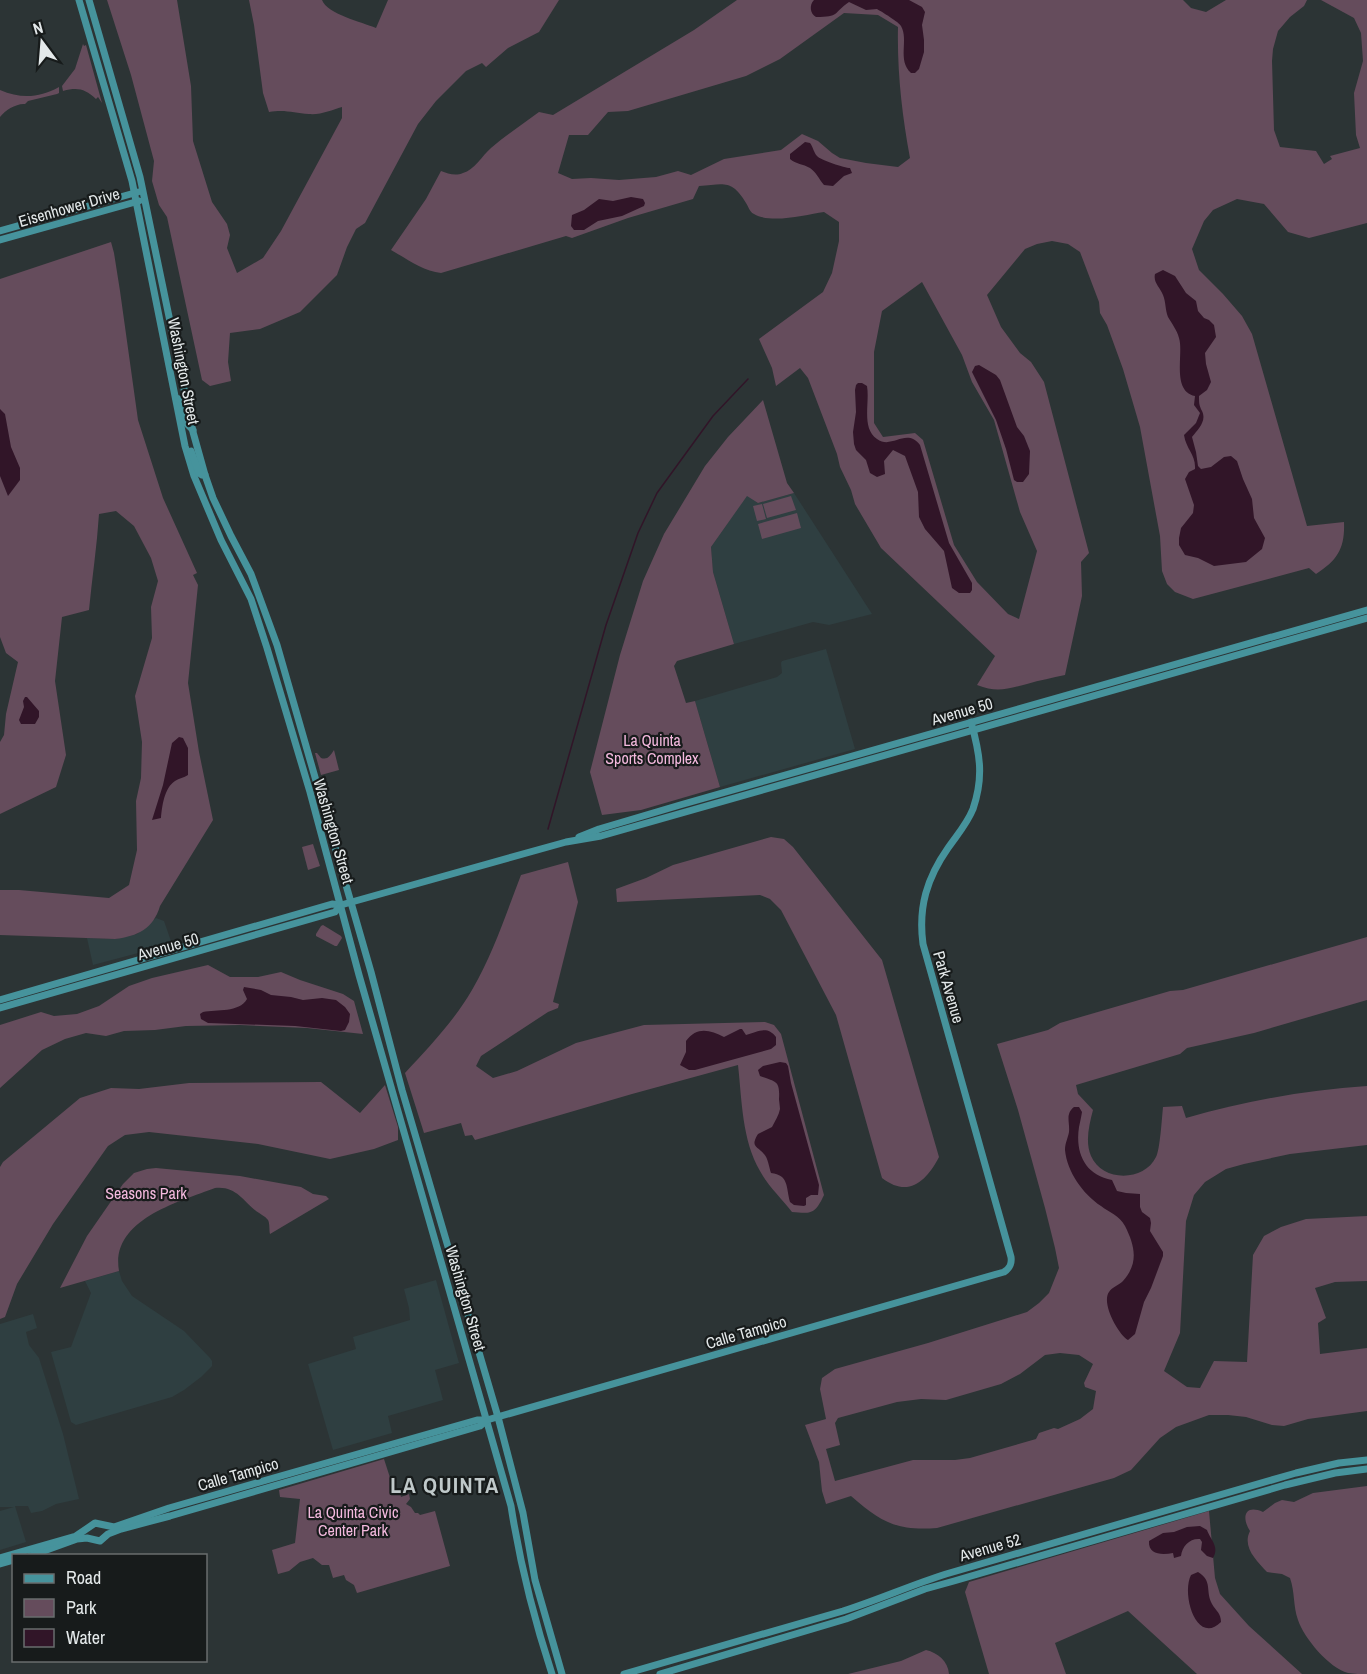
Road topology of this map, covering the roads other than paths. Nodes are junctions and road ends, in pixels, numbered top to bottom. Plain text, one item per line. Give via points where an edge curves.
1 (79, 0) edge
2 (89, 0) edge
3 (143, 190) junction
4 (134, 192) junction
5 (146, 200) junction
6 (136, 202) junction
7 (0, 231) edge
8 (0, 240) edge
9 (176, 398) junction
10 (193, 430) junction
11 (185, 446) junction
12 (205, 475) junction
13 (1367, 610) edge
14 (1367, 618) edge
15 (972, 726) junction
16 (350, 902) junction
17 (341, 905) junction
18 (0, 1000) edge
19 (0, 1008) edge
20 (1010, 1266) joint
21 (498, 1417) junction
22 (487, 1420) junction
23 (1367, 1460) edge
24 (1367, 1469) edge
25 (213, 1496) junction
26 (170, 1516) junction
27 (102, 1525) junction
28 (90, 1527) junction
29 (105, 1537) junction
30 (93, 1540) junction
31 (14, 1554) edge
32 (36, 1554) edge
33 (552, 1674) edge
34 (562, 1674) edge
35 (624, 1674) edge
36 (660, 1674) edge

1 - 4 main road, Washington Street
2 - 3 main road, Washington Street
3 - 4 main road, Eisenhower Drive
3 - 5 main road, Washington Street
4 - 6 main road, Washington Street
4 - 7 main road, Eisenhower Drive
5 - 6 main road, Eisenhower Drive
5 - 10 main road, Washington Street
6 - 8 main road, Eisenhower Drive
6 - 9 main road, Washington Street
9 - 10 main road via 182,400 187,424
9 - 11 main road, Washington Street
10 - 12 main road, Washington Street
11 - 12 main road via 191,449 200,475
11 - 17 main road, Washington Street via 217,530 251,599
12 - 16 main road, Washington Street via 251,574 277,645
13 - 15 main road, Avenue 50
14 - 15 main road, Avenue 50
15 - 16 main road, Avenue 50 via 602,836 566,842
15 - 20 main road, Park Avenue via 979,750 979,786 973,809 932,875 922,908 921,928
16 - 17 main road, Avenue 50
16 - 21 main road, Washington Street
17 - 18 main road, Avenue 50 via 332,904
17 - 19 main road, Avenue 50 via 335,912
17 - 22 main road, Washington Street
20 - 21 main road, Calle Tampico via 1004,1272
21 - 22 main road, Calle Tampico
21 - 34 main road, Washington Street via 535,1580
22 - 25 main road, Calle Tampico
22 - 26 main road, Calle Tampico via 480,1426
22 - 33 main road, Washington Street
23 - 35 main road, Avenue 52 via 1272,1479
24 - 36 main road, Avenue 52 via 1295,1483 925,1589 846,1619
25 - 26 main road via 212,1500
25 - 27 main road, Calle Tampico via 114,1527
26 - 29 main road, Calle Tampico
27 - 28 main road, Calle Tampico via 95,1523
27 - 29 main road
28 - 30 main road via 88,1534
28 - 31 main road, Calle Tampico via 76,1536
29 - 30 main road, Calle Tampico
30 - 32 main road, Calle Tampico via 77,1539

